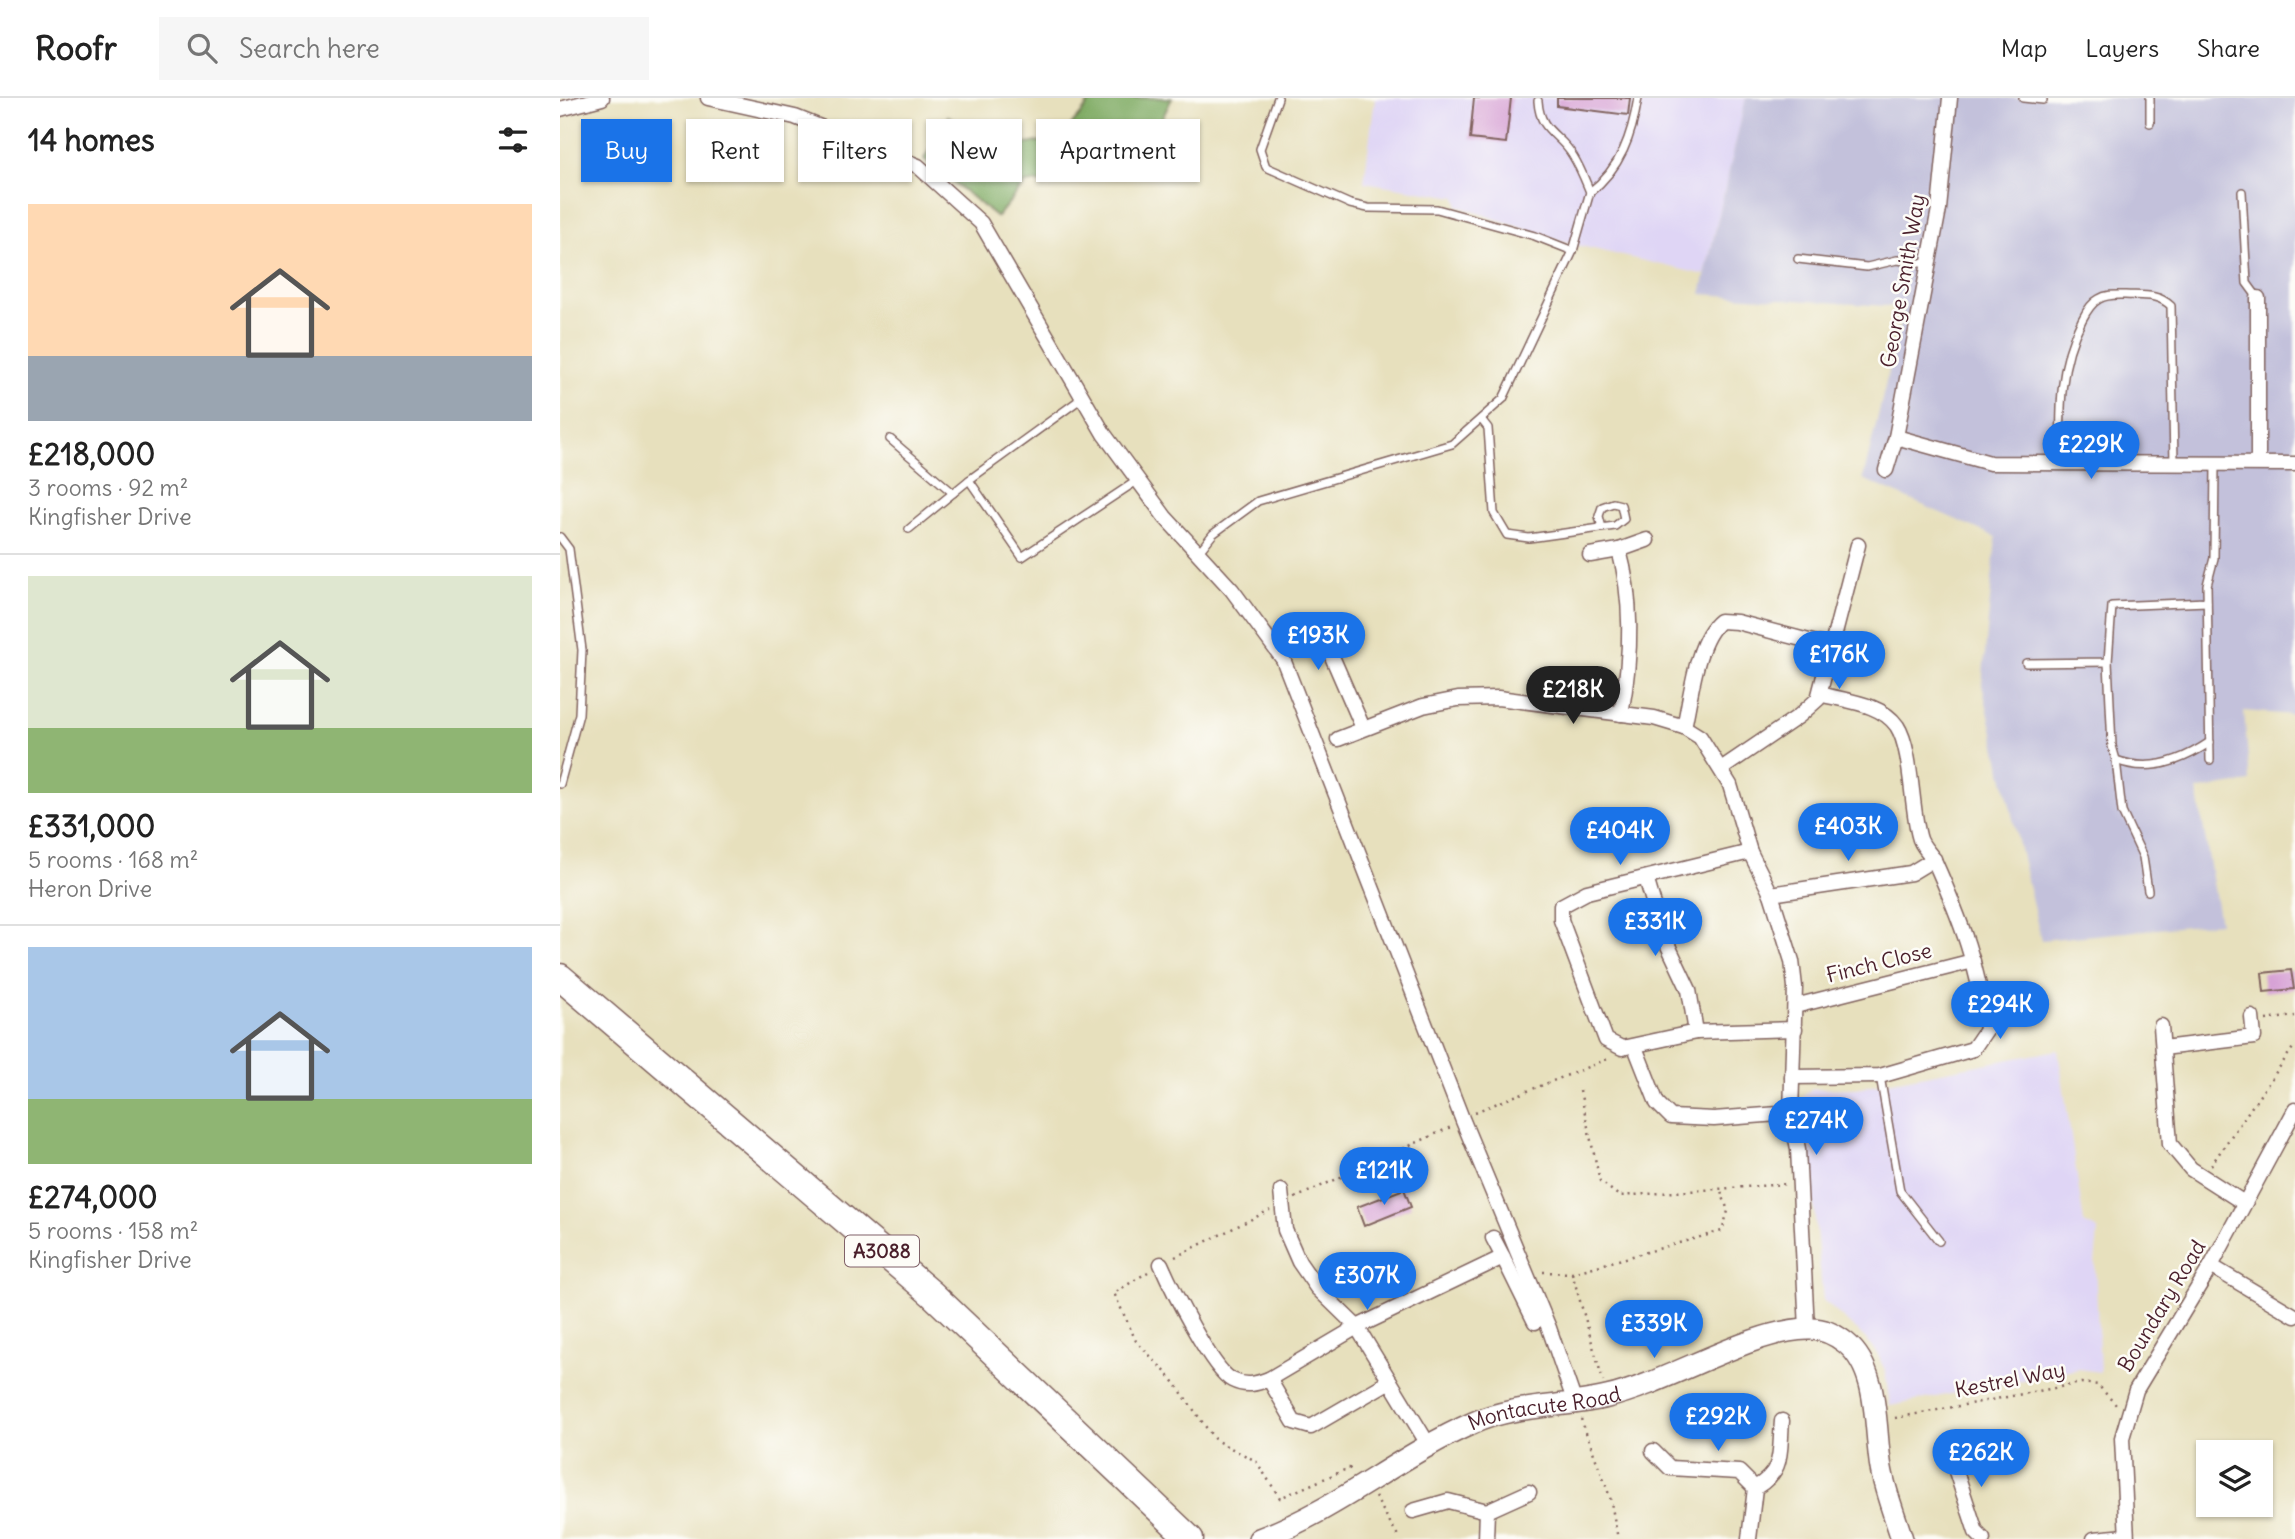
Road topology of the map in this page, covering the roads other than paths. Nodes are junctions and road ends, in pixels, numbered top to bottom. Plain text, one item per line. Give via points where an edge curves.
1 (603, 98) edge
2 (708, 98) edge
3 (1278, 98) edge
4 (1639, 98) edge
5 (1950, 98) edge
6 (2023, 98) edge
7 (2150, 98) edge
8 (2043, 100) dead end
9 (1538, 102) dead end
10 (560, 109) edge
11 (2150, 123) dead end
12 (1590, 192) junction
13 (2242, 192) dead end
14 (1573, 251) junction
15 (1798, 259) dead end
16 (1929, 264) junction
17 (2258, 298) joint
18 (1083, 397) junction
19 (1481, 419) junction
20 (1896, 437) junction
21 (890, 439) dead end
22 (2061, 463) junction
23 (2174, 463) junction
24 (2215, 463) junction
25 (2258, 463) junction
26 (2295, 464) edge
27 (1886, 470) dead end
28 (969, 480) junction
29 (1138, 480) junction
30 (953, 493) junction
31 (1602, 528) dead end
32 (909, 529) dead end
33 (560, 537) edge
34 (1647, 540) dead end
35 (1858, 545) dead end
36 (1619, 550) junction
37 (1198, 553) junction
38 (1590, 555) dead end
39 (2207, 602) junction
40 (1348, 634) dead end
41 (1832, 647) junction
42 (2108, 662) junction
43 (2026, 663) dead end
44 (1820, 694) junction
45 (1621, 714) junction
46 (1684, 727) junction
47 (1363, 728) junction
48 (1338, 739) dead end
49 (2210, 741) junction
50 (2116, 760) junction
51 (2210, 760) dead end
52 (1721, 769) junction
53 (560, 784) edge
54 (1751, 852) junction
55 (1934, 859) junction
56 (1646, 878) junction
57 (2148, 891) dead end
58 (1771, 894) junction
59 (1973, 961) junction
60 (560, 978) edge
61 (1795, 1006) junction
62 (2252, 1020) road end
63 (2161, 1026) dead end
64 (1795, 1029) junction
65 (1696, 1032) junction
66 (1628, 1048) junction
67 (2163, 1048) junction
68 (1880, 1076) junction
69 (1792, 1077) junction
70 (2295, 1110) edge
71 (1791, 1113) junction
72 (1282, 1198) road end
73 (2244, 1203) junction
74 (1493, 1238) dead end
75 (1939, 1241) dead end
76 (1503, 1257) junction
77 (1161, 1264) dead end
78 (2211, 1266) junction
79 (2295, 1316) edge
80 (1535, 1322) dead end
81 (1357, 1327) junction
82 (1807, 1329) junction
83 (1269, 1379) junction
84 (1390, 1381) junction
85 (1575, 1403) junction
86 (1782, 1421) dead end
87 (1428, 1444) junction
88 (1653, 1451) dead end
89 (1951, 1456) dead end
90 (1755, 1488) junction
91 (1529, 1492) dead end
92 (1413, 1511) dead end
93 (1487, 1511) junction
94 (2127, 1537) edge
95 (1189, 1539) edge
96 (1259, 1539) edge
97 (1486, 1539) edge
98 (1749, 1539) edge
99 (1902, 1539) edge
100 (1983, 1539) edge
101 (2094, 1539) edge

1 - 10 street
2 - 18 street via 795,117 918,166 981,223
3 - 14 lane via 1260,149 1266,167 1350,204 1437,209
4 - 12 lane via 1634,123 1609,177
5 - 16 street, George Smith Way
6 - 8 lane
7 - 11 lane
9 - 12 lane via 1539,117 1572,153
12 - 14 lane
13 - 17 lane via 2247,283
14 - 19 lane via 1503,399
15 - 16 lane via 1867,267 1896,260
16 - 20 street, George Smith Way
17 - 25 street
18 - 28 lane
18 - 29 street
19 - 31 lane via 1488,428 1494,513 1507,535 1529,538
19 - 37 lane via 1452,444 1258,501 1213,534
20 - 22 street via 1990,463
20 - 27 street, George Smith Way
21 - 30 lane
22 - 23 street
22 - 23 lane via 2060,411 2069,345 2088,309 2108,295 2154,296 2171,306
23 - 24 street
24 - 25 street
24 - 39 lane via 2214,558
25 - 26 street
28 - 29 lane via 1022,557
28 - 30 lane
29 - 37 street
30 - 32 lane
33 - 53 lane via 569,550 582,650 579,714
34 - 36 street
35 - 41 street
36 - 38 street
36 - 45 street via 1628,580 1629,653
37 - 85 street via 1233,590 1283,659
39 - 42 lane via 2112,606
39 - 49 lane
40 - 47 street via 1327,645
41 - 44 street
41 - 46 street via 1720,621 1704,642
42 - 43 lane
42 - 50 lane
44 - 52 street via 1799,716
44 - 55 street via 1880,710 1897,727 1922,844
45 - 46 street
45 - 47 street via 1498,698 1458,699 1423,706
46 - 52 street via 1700,737
47 - 48 street
49 - 50 lane via 2185,760 2132,766
49 - 51 lane
50 - 57 lane via 2122,812 2144,857
52 - 54 street
54 - 56 street
54 - 58 street
55 - 58 street via 1911,873
55 - 59 street
56 - 65 street via 1689,990
56 - 66 street via 1587,892 1561,906 1561,920 1578,971 1606,1040
58 - 61 street via 1792,961
59 - 61 street, Finch Close
59 - 68 street via 1983,992 1986,1030 1973,1049
60 - 95 highway, A3088 via 932,1294
61 - 64 street
62 - 67 street via 2254,1037
63 - 67 street
64 - 65 street
64 - 69 street
65 - 66 street
66 - 71 street via 1657,1103 1671,1117
67 - 73 street via 2170,1144 2191,1169
68 - 69 street
68 - 75 lane via 1900,1191
69 - 71 street
70 - 73 street, Boundary Road
71 - 82 street via 1798,1149
72 - 81 street via 1285,1230 1299,1262 1317,1288
73 - 78 street, Boundary Road
74 - 76 street
76 - 80 street
76 - 81 street
77 - 83 street via 1175,1296 1229,1379 1253,1385
78 - 79 street
78 - 94 street, Boundary Road via 2162,1343 2126,1417 2122,1438
81 - 83 street
81 - 84 street
82 - 85 street, Montacute Road via 1751,1343 1647,1385
82 - 99 street via 1823,1330 1848,1345 1867,1373 1881,1470
83 - 84 street via 1294,1422 1311,1427
84 - 87 street
85 - 87 street, Montacute Road via 1502,1412
86 - 90 street via 1778,1469
87 - 96 street, Montacute Road via 1343,1499
88 - 90 street via 1670,1468 1740,1472
89 - 100 street via 1976,1532
90 - 98 street
91 - 93 street
92 - 93 street via 1448,1501
93 - 97 street
94 - 101 street

